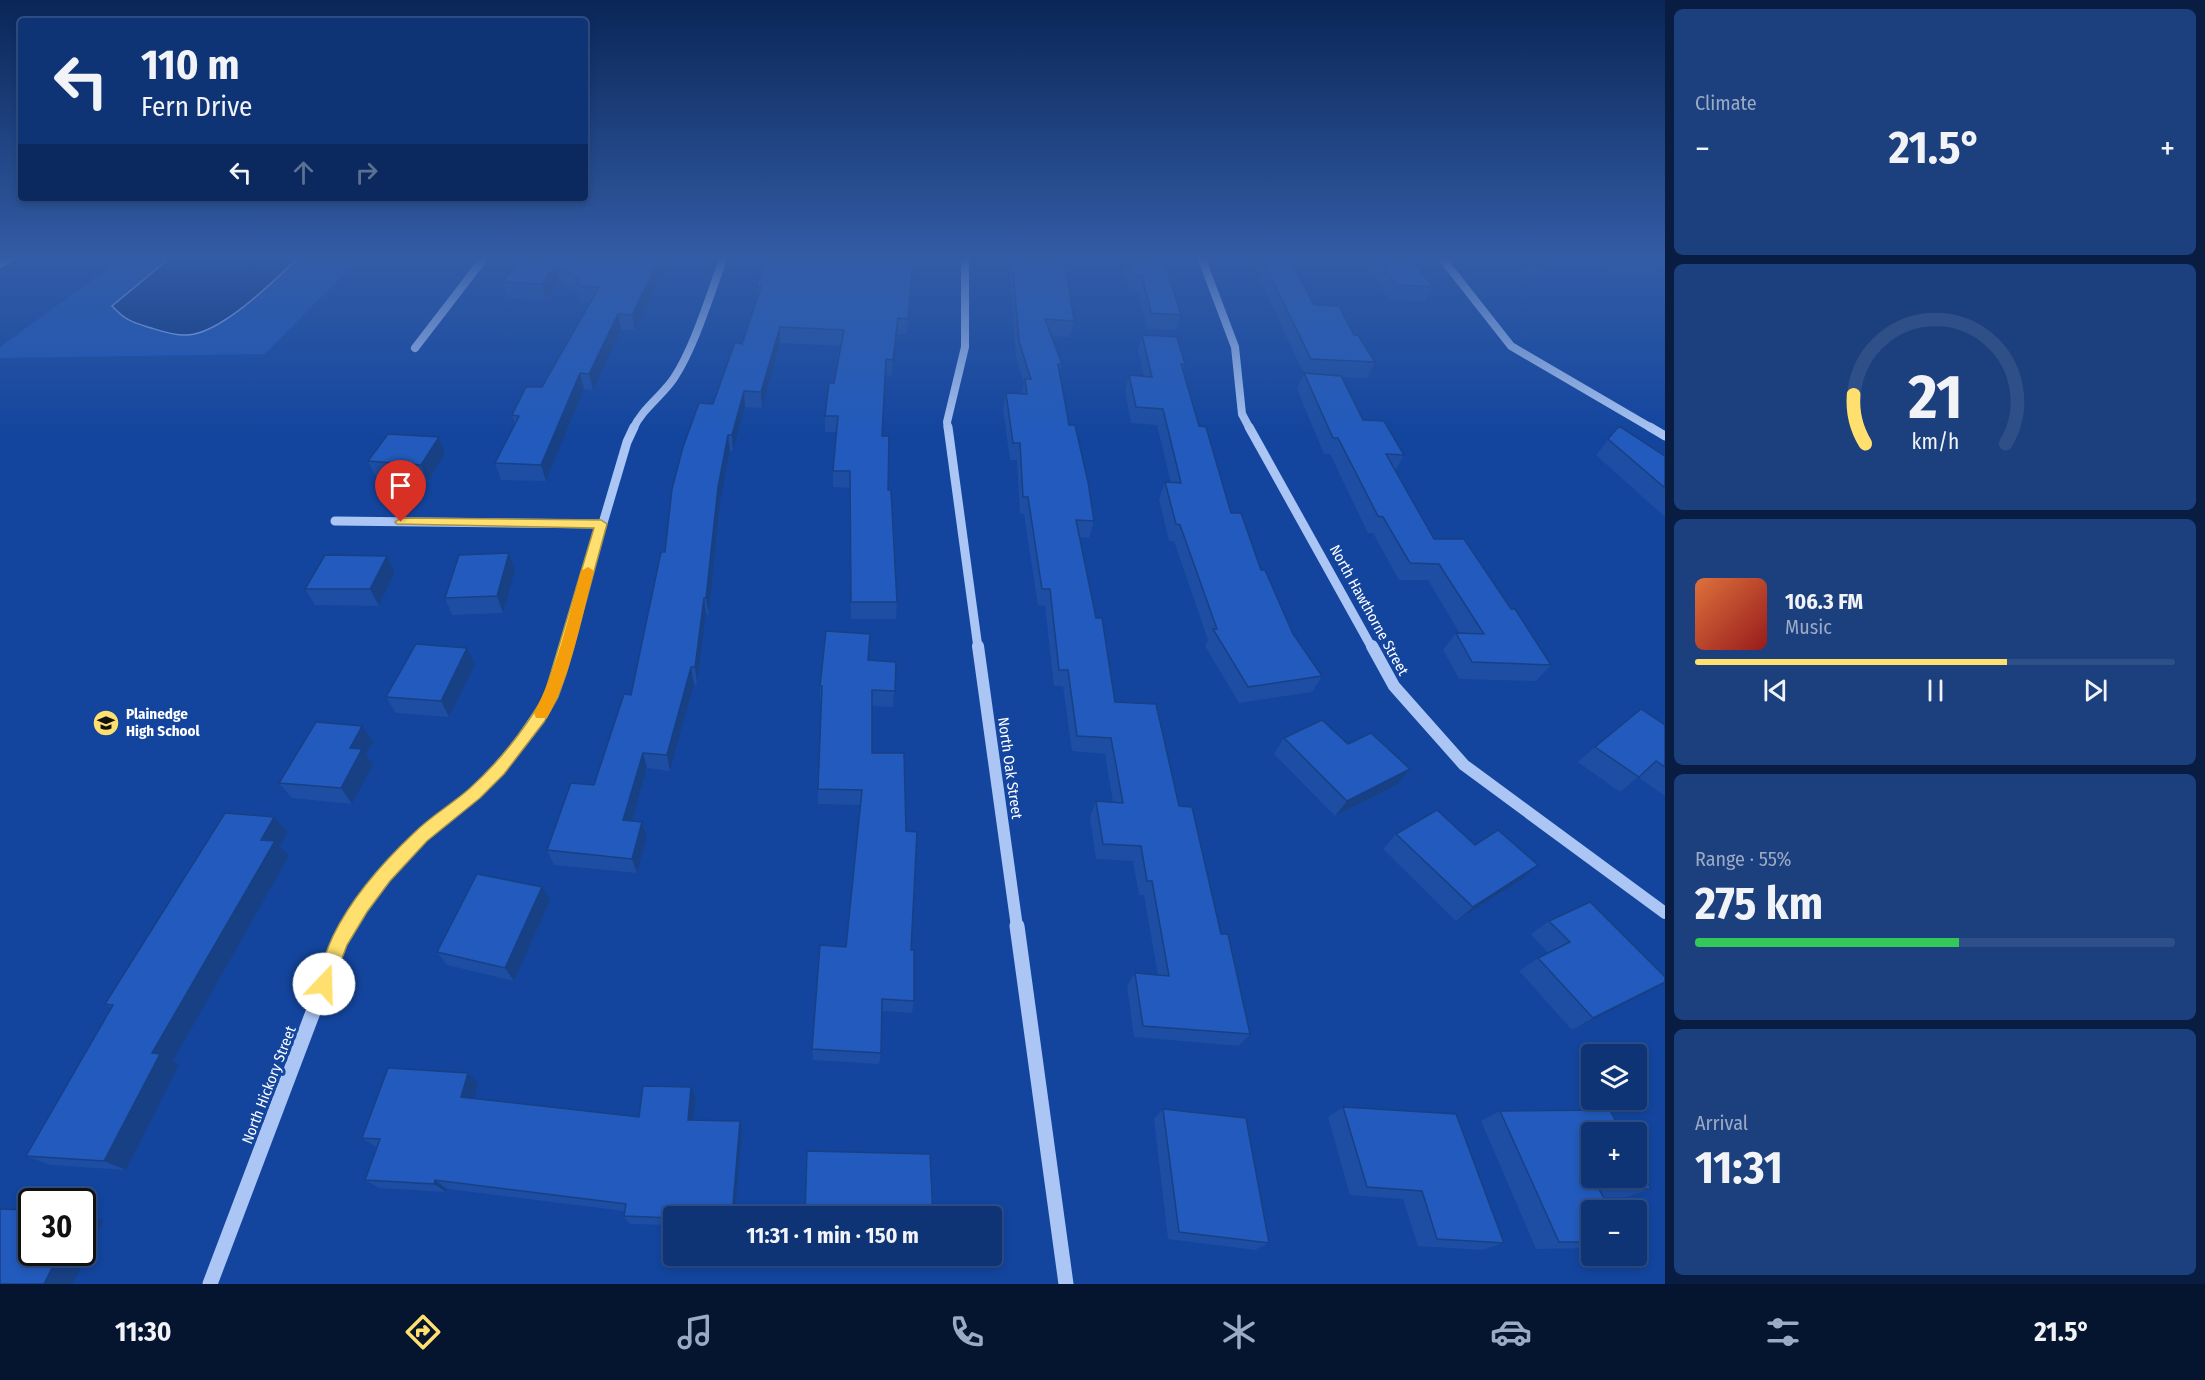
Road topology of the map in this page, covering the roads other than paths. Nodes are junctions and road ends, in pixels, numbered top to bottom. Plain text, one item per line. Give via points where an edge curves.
1 (439, 317) edge
2 (701, 317) edge
3 (965, 317) edge
4 (1224, 317) edge
5 (1488, 317) edge
6 (415, 348) dead end
7 (1665, 436) edge
8 (334, 521) dead end
9 (601, 524) junction
10 (1665, 913) edge
11 (210, 1284) edge
12 (1066, 1284) edge

1 - 6 street
2 - 9 street, North Hickory Street via 684,360 637,420
3 - 12 street, North Oak Street via 965,347 947,422
4 - 10 street, North Hawthorne Street via 1235,347 1242,414 1394,686 1464,765
5 - 7 street via 1510,346
8 - 9 street
9 - 11 street, North Hickory Street via 560,671 539,718 499,769 384,875 340,941

